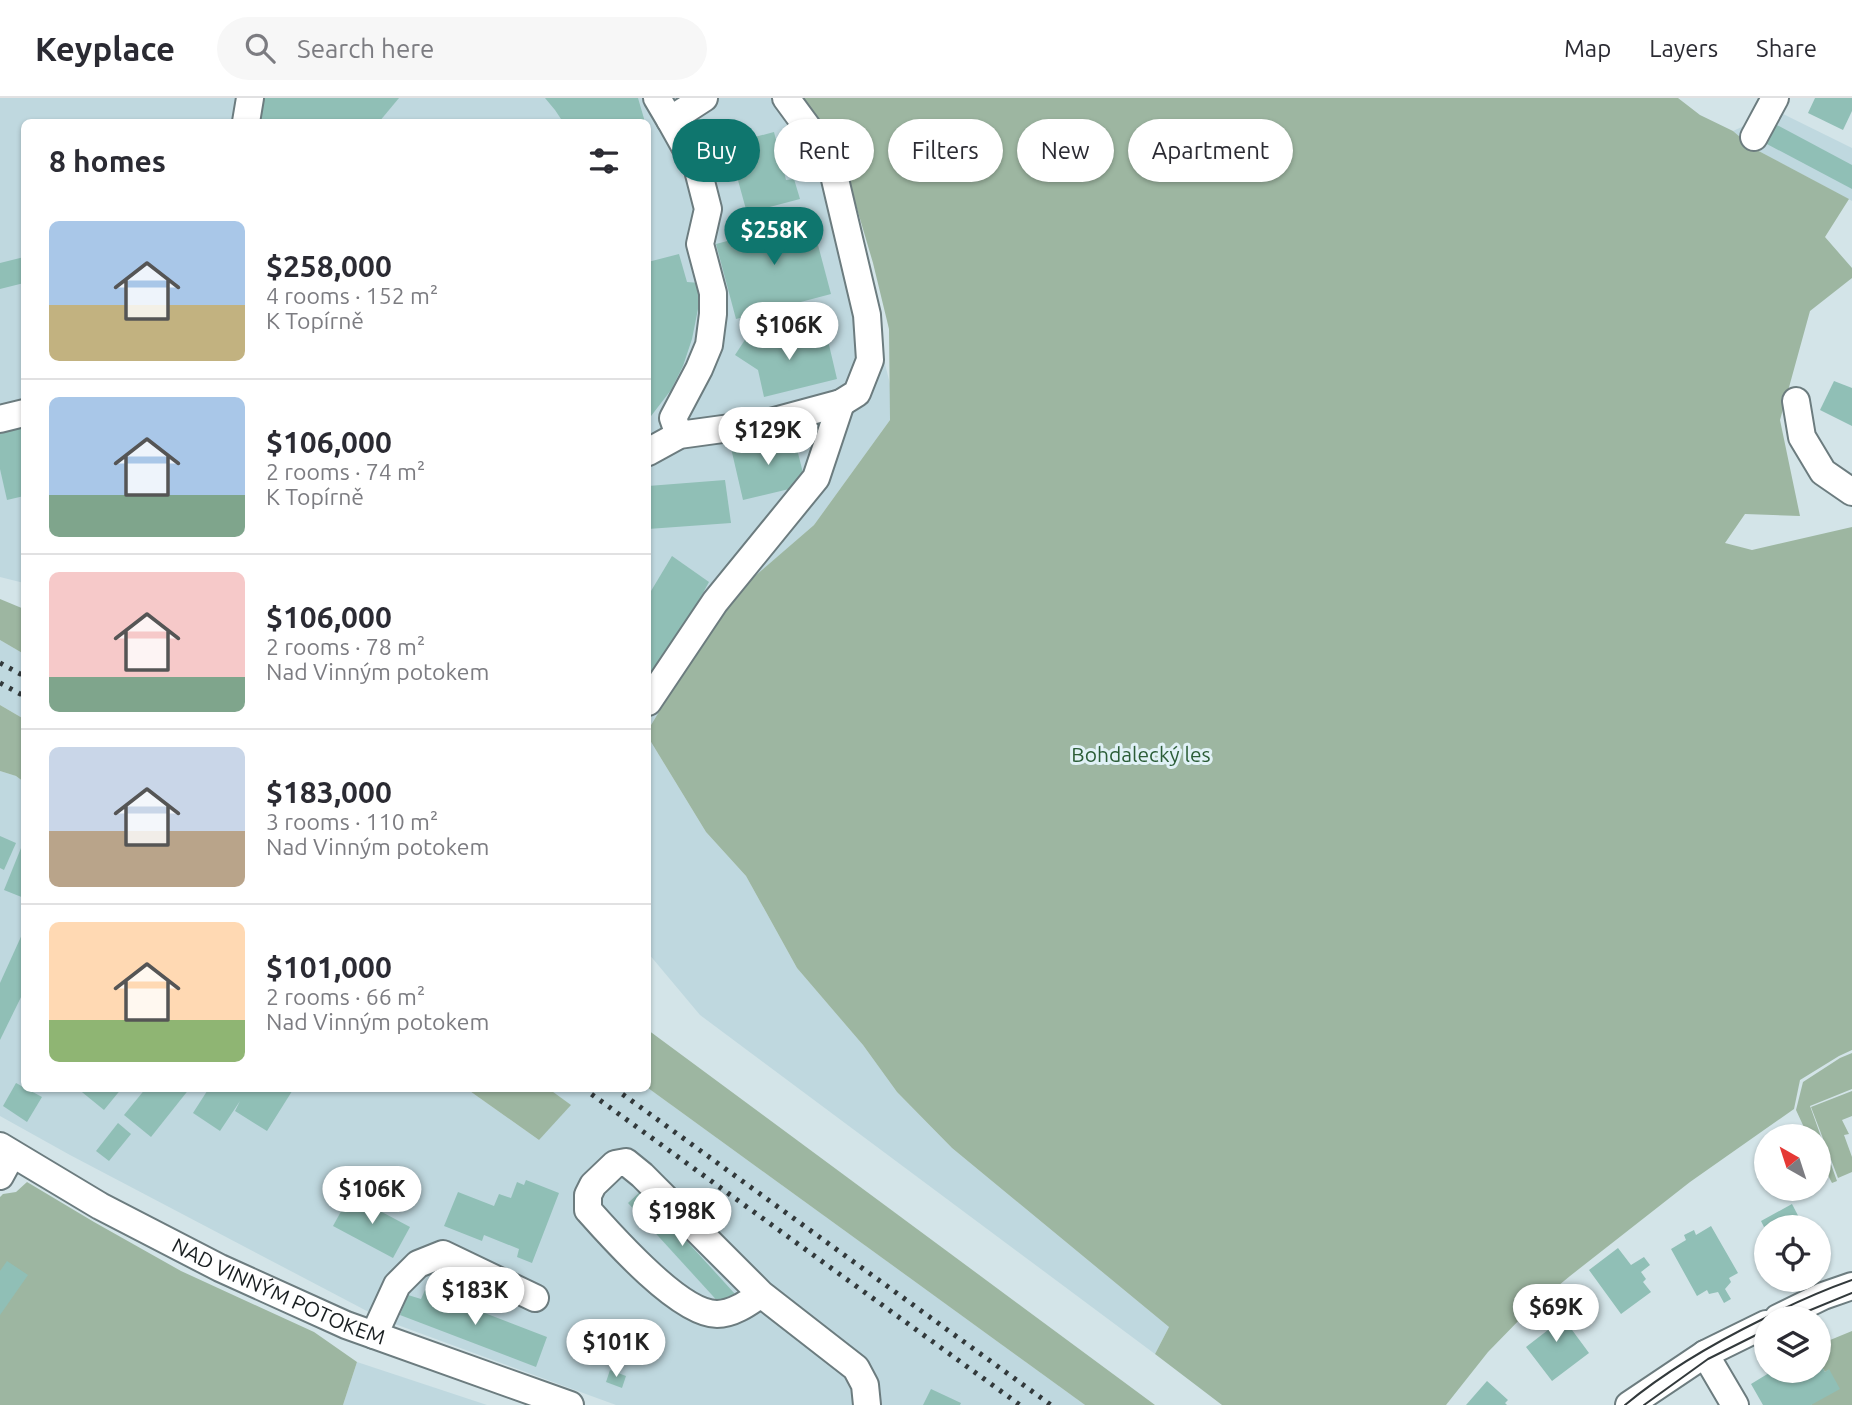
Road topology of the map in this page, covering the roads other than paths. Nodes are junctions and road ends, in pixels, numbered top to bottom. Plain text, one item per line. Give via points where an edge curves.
1 (250, 98) edge
2 (704, 98) edge
3 (786, 98) edge
4 (1775, 98) edge
5 (664, 109) edge
6 (246, 119) edge
7 (1755, 137) dead end
8 (849, 398) junction
9 (1796, 401) dead end
10 (21, 414) edge
11 (0, 419) edge
12 (679, 435) junction
13 (651, 450) edge
14 (1852, 492) edge
15 (651, 698) edge
16 (4, 1158) edge
17 (1852, 1286) edge
18 (761, 1294) junction
19 (535, 1298) dead end
20 (1803, 1306) edge
21 (1754, 1330) edge
22 (374, 1335) junction
23 (1705, 1354) junction
24 (1666, 1381) junction
25 (570, 1405) edge
26 (867, 1405) edge
27 (1629, 1405) edge
28 (1641, 1405) edge
29 (1735, 1405) edge

1 - 6 street
2 - 5 street
3 - 8 street via 830,158 867,315 870,360
4 - 7 street
5 - 12 street via 698,170 705,196 708,209 700,244 713,293 709,345 673,418
8 - 12 street via 767,423
8 - 15 street via 816,478 715,602
9 - 14 street via 1802,437 1823,472
10 - 11 street
12 - 13 street
16 - 22 street, NAD VINNÝM POTOKEM via 220,1269
17 - 20 street
18 - 18 street via 626,1163 615,1164 593,1185 588,1210 664,1287 698,1310 718,1314 742,1307
18 - 26 street via 856,1368
19 - 22 street via 443,1254 418,1264 397,1285
21 - 23 street
22 - 25 street, NAD VINNÝM POTOKEM
23 - 24 street
23 - 29 street
24 - 27 street
24 - 28 street

